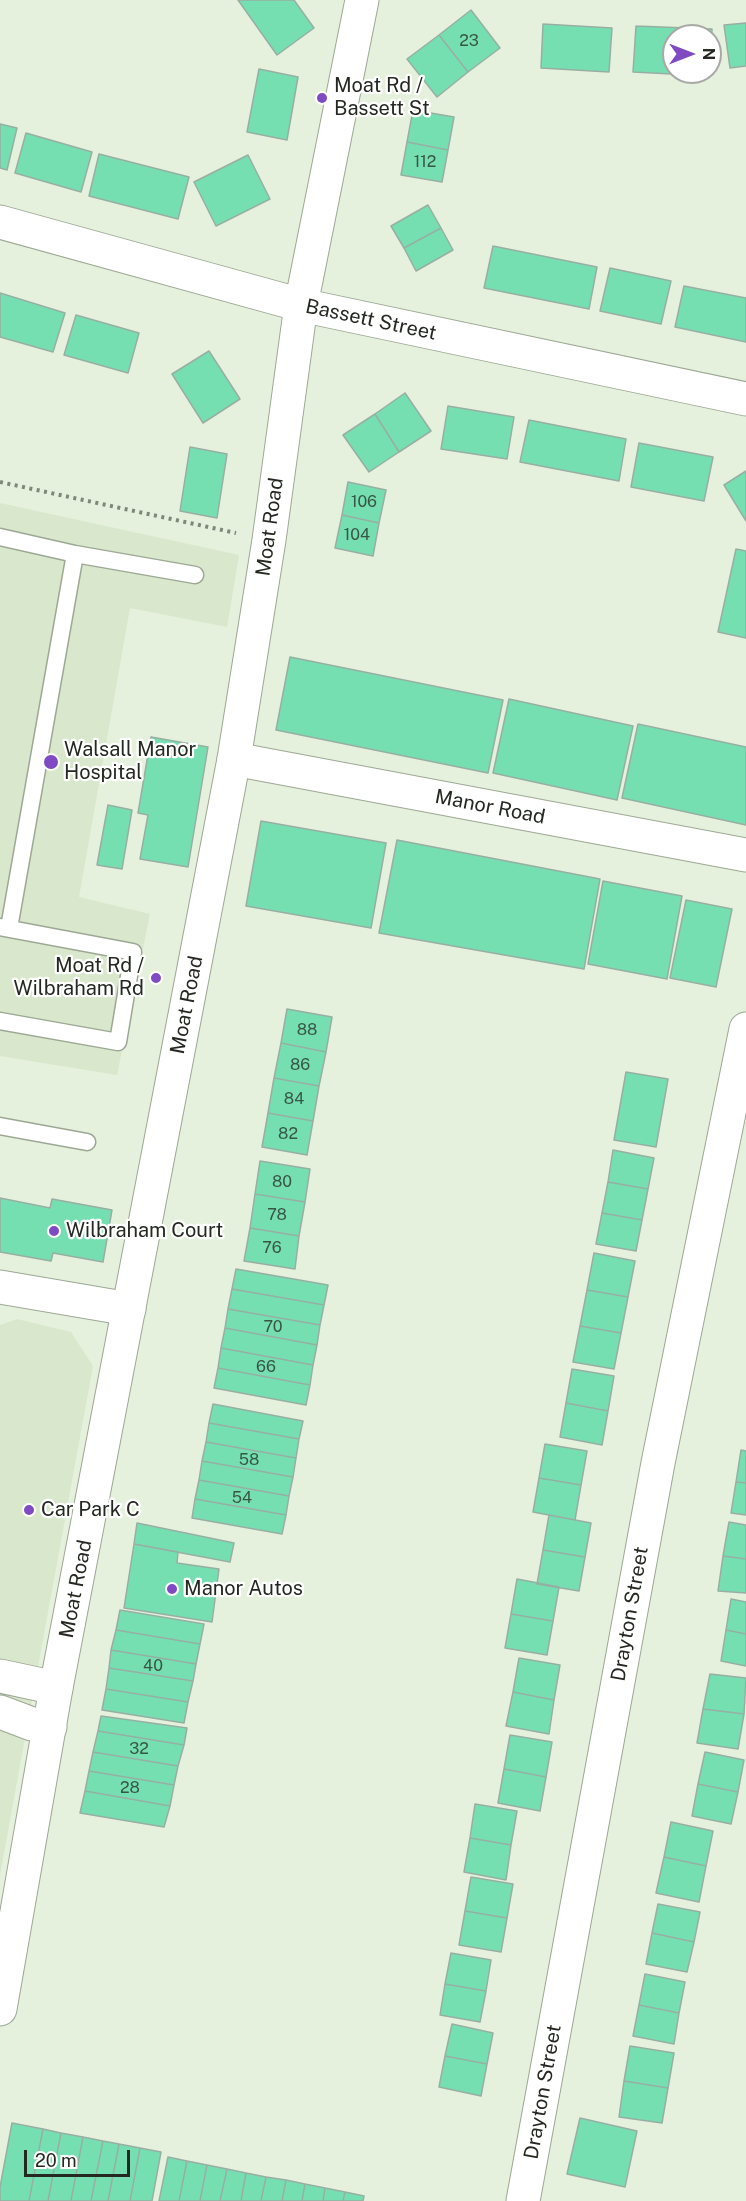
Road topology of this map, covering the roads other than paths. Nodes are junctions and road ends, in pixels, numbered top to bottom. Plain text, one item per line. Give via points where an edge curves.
1 (362, 0) edge
2 (0, 222) edge
3 (301, 305) junction
4 (746, 399) edge
5 (0, 537) edge
6 (75, 554) junction
7 (195, 575) dead end
8 (234, 759) junction
9 (746, 855) edge
10 (4, 928) edge
11 (0, 1020) edge
12 (746, 1029) edge
13 (0, 1126) edge
14 (87, 1142) dead end
15 (3, 1292) edge
16 (129, 1309) junction
17 (0, 1676) edge
18 (56, 1688) junction
19 (0, 1712) edge
20 (50, 1727) junction
21 (0, 2009) edge
22 (523, 2201) edge

1 - 3 street, Moat Road
2 - 3 street, Bassett Street
3 - 4 street, Bassett Street
3 - 8 street, Moat Road
5 - 6 lane
6 - 7 lane
6 - 10 lane
8 - 9 street, Manor Road
8 - 16 street, Moat Road
10 - 11 lane via 133,952 118,1042
12 - 22 street, Drayton Street via 658,1463
13 - 14 lane
15 - 16 street
16 - 18 street, Moat Road
17 - 18 street
18 - 20 street, Moat Road
19 - 20 street
20 - 21 street, Moat Road

